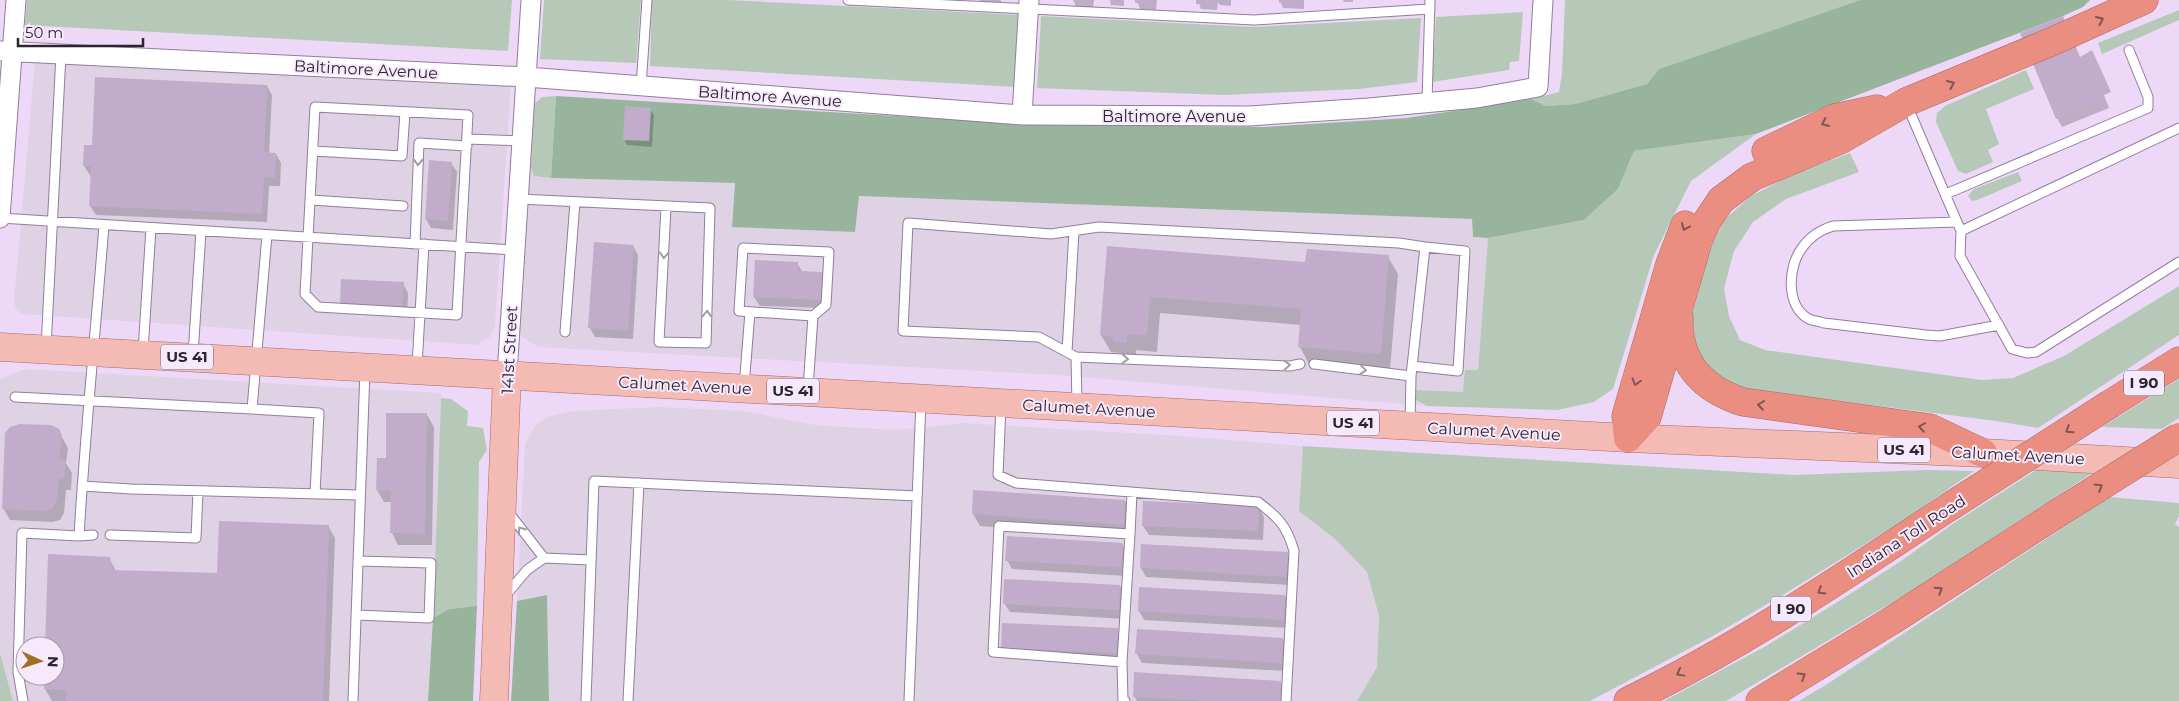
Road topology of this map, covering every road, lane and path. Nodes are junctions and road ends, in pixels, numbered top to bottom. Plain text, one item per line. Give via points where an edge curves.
1 (16, 0) edge
2 (531, 0) edge
3 (647, 0) edge
4 (848, 0) edge
5 (1543, 0) edge
6 (2144, 0) edge
7 (1430, 4) edge
8 (1029, 5) edge
9 (2129, 50) dead end
10 (6, 51) edge
11 (61, 54) junction
12 (526, 77) junction
13 (641, 86) junction
14 (1427, 102) junction
15 (1906, 102) junction
16 (405, 112) junction
17 (1022, 115) junction
18 (2179, 128) edge
19 (522, 141) junction
20 (467, 143) junction
21 (3, 144) edge
22 (313, 151) junction
23 (1946, 194) junction
24 (519, 199) junction
25 (311, 200) junction
26 (575, 202) junction
27 (403, 206) dead end
28 (666, 207) junction
29 (0, 218) edge
30 (52, 222) junction
31 (1958, 222) junction
32 (104, 225) junction
33 (151, 228) junction
34 (201, 231) junction
35 (1074, 231) junction
36 (1961, 231) junction
37 (267, 234) junction
38 (308, 237) junction
39 (419, 244) junction
40 (461, 247) junction
41 (1425, 247) junction
42 (516, 250) junction
43 (2179, 262) edge
44 (1680, 300) junction
45 (420, 312) junction
46 (750, 312) junction
47 (814, 316) junction
48 (1998, 325) junction
49 (565, 332) dead end
50 (0, 347) edge
51 (46, 349) junction
52 (95, 352) junction
53 (1067, 352) junction
54 (143, 354) junction
55 (193, 357) junction
56 (1076, 358) junction
57 (257, 361) junction
58 (2179, 361) edge
59 (1300, 364) dead end
60 (1314, 364) dead end
61 (1412, 366) junction
62 (365, 367) junction
63 (416, 370) junction
64 (508, 375) junction
65 (1411, 376) junction
66 (744, 388) junction
67 (808, 392) junction
68 (15, 397) dead end
69 (921, 398) junction
70 (88, 400) junction
71 (1001, 403) junction
72 (252, 408) junction
73 (1078, 408) junction
74 (1410, 426) junction
75 (2179, 437) edge
76 (1628, 438) junction
77 (1983, 453) junction
78 (2179, 464) edge
79 (640, 483) junction
80 (82, 486) junction
81 (198, 490) junction
82 (1132, 493) junction
83 (315, 494) junction
84 (360, 495) junction
85 (917, 496) junction
86 (503, 499) junction
87 (1130, 534) junction
88 (93, 535) dead end
89 (110, 535) dead end
90 (80, 536) junction
91 (544, 558) junction
92 (591, 560) junction
93 (358, 561) junction
94 (499, 604) junction
95 (356, 615) junction
96 (1122, 662) junction
97 (23, 701) edge
98 (353, 701) edge
99 (494, 701) edge
100 (586, 701) edge
101 (628, 701) edge
102 (910, 701) edge
103 (1126, 701) edge
104 (1286, 701) edge
105 (1628, 701) edge
106 (1760, 701) edge

1 - 10 street
2 - 12 street, 141st Street
3 - 13 lane
4 - 8 lane
5 - 14 street, Baltimore Avenue via 1538,87 1477,98
15 -> 6 highway
7 - 8 lane via 1254,20
7 - 14 lane
8 - 17 street
9 - 23 lane via 2148,97 2148,108
10 - 11 street, Baltimore Avenue
10 - 21 street
11 - 12 street, Baltimore Avenue
11 - 30 lane
12 - 13 street, Baltimore Avenue
12 - 19 street, 141st Street
13 - 17 street, Baltimore Avenue
14 - 17 street, Baltimore Avenue via 1249,116
15 - 23 lane
15 - 44 highway via 1840,140 1752,177 1721,200 1698,241
15 -> 76 highway via 1835,118 1768,150 1714,182 1697,202 1668,273 1626,416
16 - 20 lane via 468,115
16 - 22 lane via 402,156
16 - 22 lane via 315,107
18 - 36 lane
19 - 20 lane
19 - 24 street, 141st Street
20 -> 39 lane via 419,144
20 - 40 lane
21 - 29 street
22 - 25 lane
23 - 31 lane
24 - 26 lane
24 - 42 street, 141st Street
25 - 27 lane
25 - 38 lane
26 - 28 lane
26 - 49 lane
28 -> 28 lane via 659,342 706,344 710,208
29 - 30 lane
30 - 32 lane
30 - 51 lane
31 - 36 lane
31 - 48 lane via 1834,226 1821,230 1801,248 1795,259 1791,292 1795,303 1800,313 1816,321 1926,335 1940,336
32 - 33 lane
32 - 52 lane
33 - 34 lane
33 - 54 lane
34 - 37 lane
34 - 55 lane
35 - 41 lane via 1099,227 1388,242
35 - 53 lane
35 - 53 lane via 1051,234 908,223 903,331 1039,337
36 - 48 lane via 1960,256
37 - 38 lane
37 - 57 lane
38 - 39 lane
38 - 45 lane via 305,294 318,307
39 - 40 lane
39 - 45 lane
40 - 42 lane
40 - 45 lane via 457,314
41 - 61 lane
41 - 61 lane via 1465,251 1458,371
42 - 64 street, 141st Street
43 - 48 lane via 2036,352 2012,350
44 - 76 highway via 1647,417
77 -> 44 highway via 1930,428 1730,398 1703,382 1686,357 1679,324
45 - 63 lane
46 - 47 lane
46 - 47 lane via 739,311 744,248 829,252 826,305
46 - 66 lane
47 - 67 lane
50 - 51 main road, Calumet Avenue / US 41
51 - 52 main road, Calumet Avenue / US 41
52 - 54 main road, Calumet Avenue / US 41
52 - 70 lane
53 - 56 lane
54 - 55 main road, Calumet Avenue / US 41
55 - 57 main road, Calumet Avenue / US 41
56 -> 59 lane via 1280,366
56 - 73 lane
57 - 62 main road, Calumet Avenue / US 41
57 - 72 lane
58 -> 105 highway, Indiana Toll Road / I 90, bridge via 1844,577 1737,642
60 -> 65 lane
61 - 65 lane
62 - 63 main road, Calumet Avenue / US 41
62 - 84 lane
63 - 64 main road, Calumet Avenue / US 41
64 - 66 main road, Calumet Avenue / US 41
64 - 86 main road, 141st Street
65 - 74 lane
66 - 67 main road, Calumet Avenue / US 41
67 - 69 main road, Calumet Avenue / US 41
68 - 70 lane
69 - 71 main road, Calumet Avenue / US 41
69 - 85 lane
70 - 72 lane
70 - 80 lane
71 - 73 main road, Calumet Avenue / US 41
71 - 82 lane via 998,475 1016,483
72 - 83 lane via 319,413
73 - 74 main road, Calumet Avenue / US 41
74 - 76 main road, Calumet Avenue / US 41
106 -> 75 highway, bridge
76 - 77 main road, Calumet Avenue / US 41
77 - 78 main road, Calumet Avenue / US 41
79 - 85 lane
79 - 92 lane via 594,481
79 - 101 lane
80 - 81 lane
80 - 90 lane
81 - 83 lane
81 - 89 lane via 196,538
82 - 87 lane
82 - 104 lane via 1258,502 1276,515 1289,534 1294,551
83 - 84 lane
84 - 93 lane
85 - 102 lane
91 -> 86 lane via 509,514
86 - 94 main road, 141st Street
87 - 96 lane
87 - 96 lane via 999,526 993,652
88 - 90 lane
90 - 97 lane via 22,533 18,672
91 - 92 lane
91 - 94 lane via 516,582
92 - 100 lane
93 - 95 lane
93 - 95 lane via 431,563 429,618
94 - 99 main road, 141st Street
95 - 98 lane
96 - 103 lane

